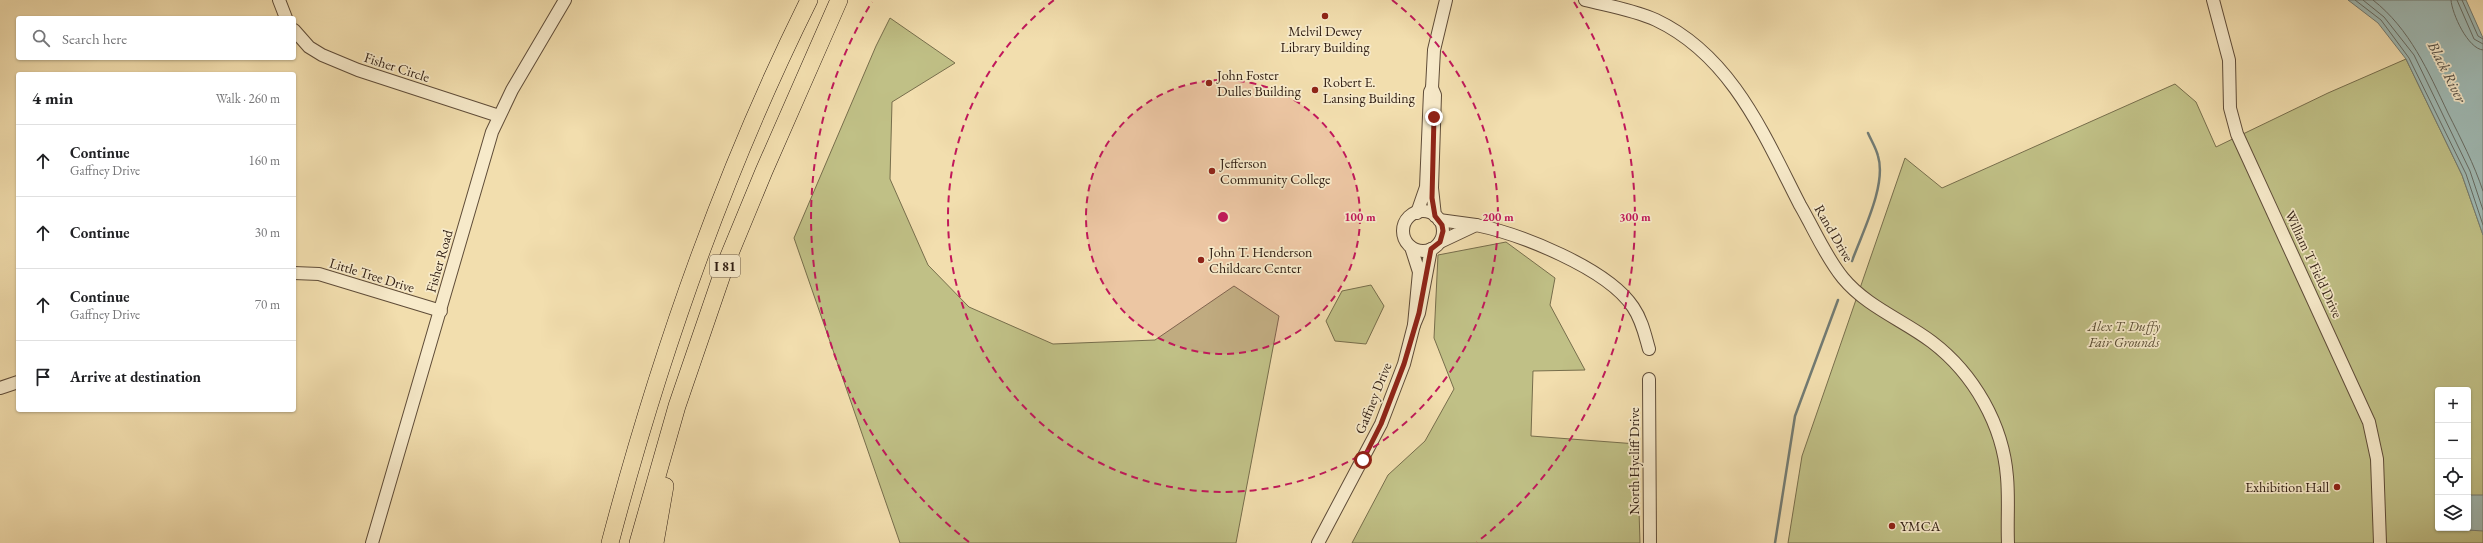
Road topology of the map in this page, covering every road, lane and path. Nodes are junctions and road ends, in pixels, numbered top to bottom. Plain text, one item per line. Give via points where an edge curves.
1 (279, 0) edge
2 (566, 0) edge
3 (809, 0) edge
4 (839, 0) edge
5 (1446, 0) edge
6 (1585, 0) edge
7 (2213, 0) edge
8 (285, 16) edge
9 (296, 32) edge
10 (1432, 88) junction
11 (499, 116) junction
12 (1417, 213) junction
13 (1437, 218) junction
14 (1476, 225) junction
15 (1435, 246) junction
16 (1411, 247) junction
17 (296, 272) edge
18 (440, 311) junction
19 (1414, 325) junction
20 (1649, 350) dead end
21 (1650, 379) dead end
22 (16, 383) edge
23 (0, 388) edge
24 (678, 406) junction
25 (631, 464) junction
26 (372, 543) edge
27 (602, 543) edge
28 (610, 543) edge
29 (638, 543) edge
30 (655, 543) edge
31 (1318, 543) edge
32 (1650, 543) edge
33 (2008, 543) edge
34 (2380, 543) edge

1 - 8 street
2 - 11 street, Fisher Road
3 - 25 highway, I 81 via 715,214 653,392
4 - 24 highway, I 81 via 726,263
5 - 10 street via 1434,50
6 - 33 street, Rand Drive via 1656,20 1689,40 1715,62 1734,85 1753,115 1826,254 1844,279 1872,304 1932,342 1969,379 1988,410 2003,452 2007,476
7 - 34 street, William T Field Drive via 2229,60 2230,108 2237,134 2369,422 2377,459
9 - 11 street, Fisher Circle via 309,47 322,55 358,70
10 - 12 street via 1426,187
10 - 13 street via 1435,95 1432,198
11 - 18 street, Fisher Road via 484,155
12 - 13 street via 1424,212
12 - 16 street via 1409,218 1404,228 1405,238
13 - 14 street
13 - 15 street via 1443,231
14 - 15 street
14 - 20 street via 1506,232 1589,269 1609,282 1633,306 1642,322
15 - 16 street via 1420,251
15 - 19 street, Gaffney Drive
16 - 19 street, Gaffney Drive via 1418,272
17 - 18 street, Little Tree Drive via 319,274
18 - 26 street, Fisher Road
19 - 31 street, Gaffney Drive via 1404,364 1381,424
21 - 32 street, North Hycliff Drive
22 - 23 street
24 - 29 highway, I 81
24 - 30 highway
25 - 27 highway via 613,504
25 - 28 highway, I 81

